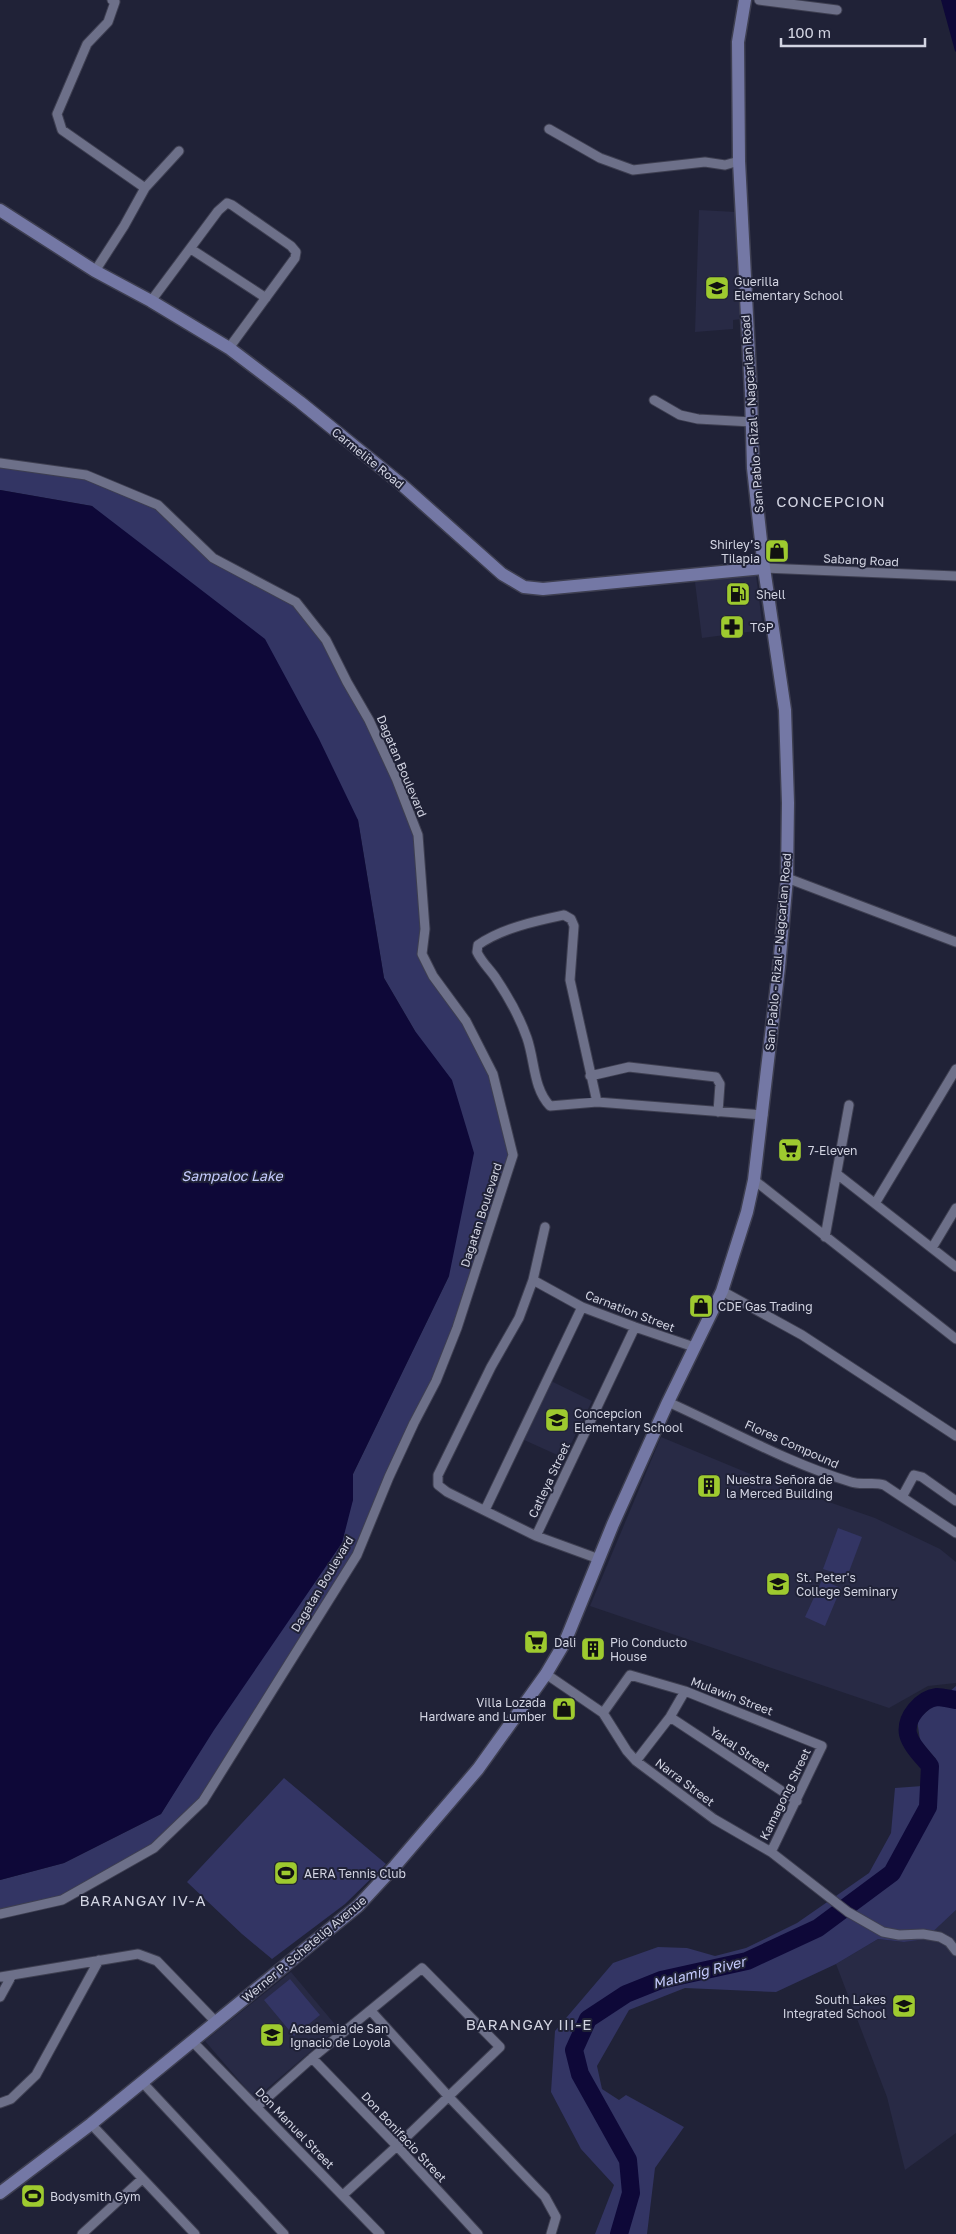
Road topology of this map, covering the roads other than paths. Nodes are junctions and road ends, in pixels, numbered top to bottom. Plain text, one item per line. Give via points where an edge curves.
1 (112, 0) edge
2 (745, 0) edge
3 (759, 0) edge
4 (837, 10) dead end
5 (549, 129) dead end
6 (178, 151) dead end
7 (739, 161) junction
8 (146, 188) junction
9 (0, 210) edge
10 (191, 249) junction
11 (95, 271) junction
12 (266, 298) junction
13 (151, 301) junction
14 (229, 348) junction
15 (654, 400) dead end
16 (752, 422) junction
17 (0, 463) edge
18 (764, 568) junction
19 (956, 576) edge
20 (787, 878) junction
21 (956, 942) edge
22 (956, 1069) edge
23 (590, 1076) junction
24 (597, 1102) junction
25 (849, 1105) dead end
26 (718, 1112) junction
27 (763, 1115) junction
28 (837, 1174) junction
29 (754, 1180) junction
30 (876, 1202) junction
31 (956, 1208) edge
32 (545, 1227) dead end
33 (825, 1237) junction
34 (932, 1248) junction
35 (956, 1267) edge
36 (533, 1280) junction
37 (722, 1291) junction
38 (582, 1307) junction
39 (635, 1327) junction
40 (956, 1339) edge
41 (694, 1347) junction
42 (668, 1402) junction
43 (956, 1436) edge
44 (902, 1497) junction
45 (956, 1500) edge
46 (485, 1510) junction
47 (956, 1533) edge
48 (536, 1536) junction
49 (599, 1558) junction
50 (582, 1601) joint
51 (546, 1674) junction
52 (685, 1691) junction
53 (603, 1713) junction
54 (670, 1717) junction
55 (822, 1746) joint
56 (636, 1761) junction
57 (797, 1801) junction
58 (771, 1852) junction
59 (0, 1914) edge
60 (956, 1951) edge
61 (99, 1960) junction
62 (0, 1977) edge
63 (11, 1977) junction
64 (0, 1997) edge
65 (371, 2010) junction
66 (216, 2022) junction
67 (192, 2041) junction
68 (312, 2058) junction
69 (142, 2082) junction
70 (449, 2097) junction
71 (0, 2103) edge
72 (256, 2107) junction
73 (91, 2124) junction
74 (397, 2146) junction
75 (142, 2179) junction
76 (0, 2193) edge
77 (343, 2195) junction
78 (82, 2234) edge
79 (195, 2234) edge
80 (284, 2234) edge
81 (380, 2234) edge
82 (478, 2234) edge
83 (551, 2234) edge

1 - 8 street via 115,2 108,22 87,44 57,114 62,130
2 - 7 main road, San Pablo - Rizal - Nagcarlan Road via 738,42
3 - 4 street
5 - 7 street via 600,158 634,170 705,162 725,165
6 - 8 street
7 - 16 main road, San Pablo - Rizal - Nagcarlan Road
8 - 11 street
9 - 11 main road, Carmelite Road
10 - 12 street
10 - 12 street via 223,205 232,205 296,252
10 - 13 street
11 - 13 main road, Carmelite Road
12 - 14 street
13 - 14 main road, Carmelite Road
14 - 18 main road, Carmelite Road via 401,484 489,564 524,588 543,589
15 - 16 street via 680,415
16 - 18 main road, San Pablo - Rizal - Nagcarlan Road via 753,468
17 - 59 street, Dagatan Boulevard via 86,475 158,505 212,558 296,602 326,640 373,728 418,835 425,929 422,954 433,976 466,1021 493,1074 513,1155 457,1328 357,1555 203,1801 154,1848 70,1896
18 - 19 street, Sabang Road
18 - 20 main road, San Pablo - Rizal - Nagcarlan Road via 784,710
20 - 21 street
20 - 27 main road, San Pablo - Rizal - Nagcarlan Road
22 - 30 street
23 - 24 street
23 - 24 street via 570,980 574,926 571,919 564,915 547,918 478,945 476,952 517,1014 527,1037 543,1098 550,1106
23 - 26 street via 629,1067 716,1077 720,1084
24 - 26 street
25 - 28 street
26 - 27 street
27 - 29 main road, San Pablo - Rizal - Nagcarlan Road
28 - 30 street
28 - 33 street
29 - 33 street
29 - 37 main road, San Pablo - Rizal - Nagcarlan Road
30 - 34 street
31 - 34 street
32 - 36 street
33 - 40 street
34 - 35 street
36 - 38 street, Carnation Street
36 - 46 street via 519,1318 438,1475 438,1485 447,1492
37 - 41 main road, San Pablo - Rizal - Nagcarlan Road
37 - 43 street via 802,1335
38 - 39 street, Carnation Street
38 - 46 street
39 - 41 street, Carnation Street
39 - 48 street, Catleya Street
41 - 42 main road, San Pablo - Rizal - Nagcarlan Road
42 - 44 street, Flores Compound via 816,1470 863,1485 875,1482
42 - 49 main road, San Pablo - Rizal - Nagcarlan Road
44 - 45 street via 914,1475
44 - 47 street, Flores Compound
46 - 48 street
48 - 49 street
49 - 50 main road, San Pablo - Rizal - Nagcarlan Road
50 - 51 main road, Werner P. Schetelig Avenue via 566,1642
51 - 53 street, Narra Street
51 - 66 main road, Werner P. Schetelig Avenue via 478,1769 367,1898
52 - 53 street, Mulawin Street via 630,1675
52 - 54 street
52 - 55 street, Mulawin Street
53 - 56 street, Narra Street
54 - 56 street
54 - 57 street, Yakal Street
55 - 57 street, Kamagong Street
56 - 58 street, Narra Street via 714,1819
57 - 58 street, Kamagong Street
58 - 60 street, Narra Street via 848,1912 883,1932 940,1937
61 - 63 street
61 - 66 street via 138,1954 157,1961
61 - 71 street via 36,2075 11,2099
62 - 63 street
63 - 64 street
65 - 68 street
65 - 70 street
65 - 70 street via 422,1968 500,2046
66 - 67 main road, Werner P. Schetelig Avenue
67 - 69 main road, Werner P. Schetelig Avenue
67 - 72 street, Don Manuel Street
68 - 72 street
68 - 74 street, Don Bonifacio Street
69 - 73 main road, Werner P. Schetelig Avenue
69 - 80 street
70 - 74 street
70 - 83 street via 544,2197 556,2217
72 - 77 street, Don Manuel Street
73 - 75 street
73 - 76 main road, Werner P. Schetelig Avenue
74 - 77 street
74 - 82 street, Don Bonifacio Street
75 - 78 street
75 - 79 street
77 - 81 street, Don Manuel Street

